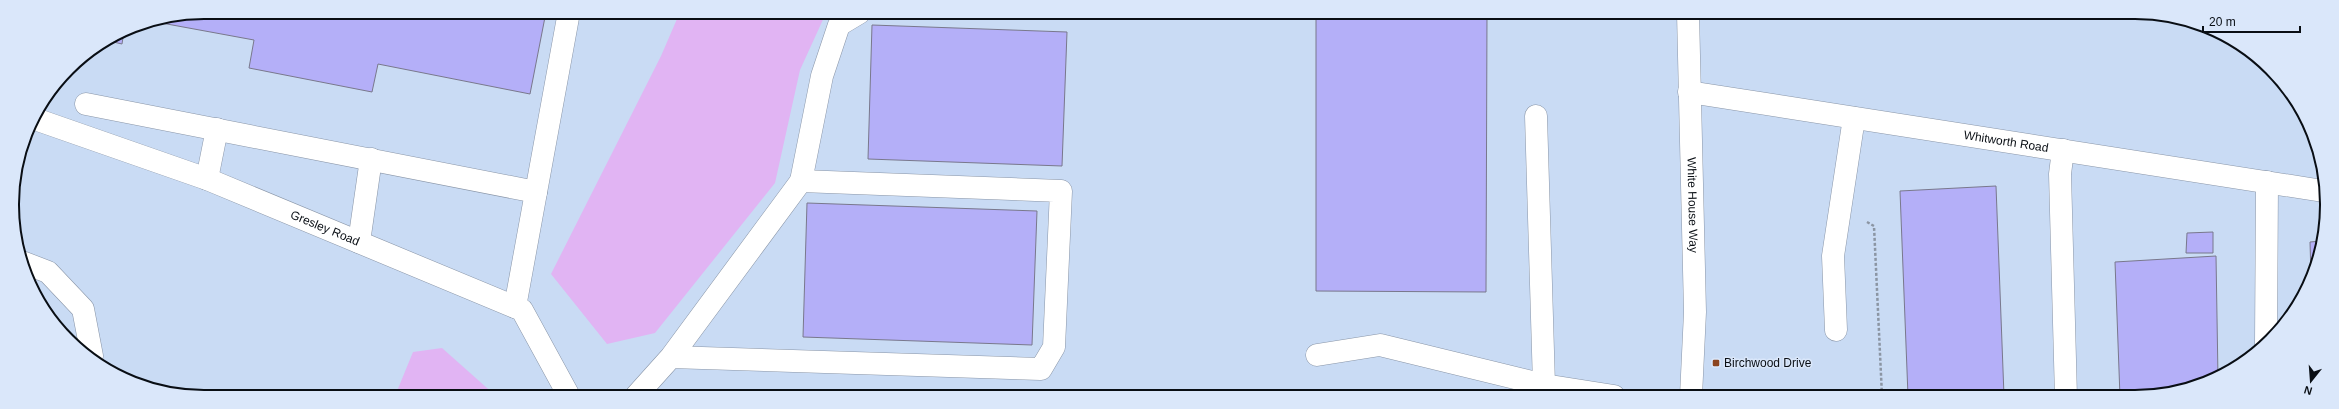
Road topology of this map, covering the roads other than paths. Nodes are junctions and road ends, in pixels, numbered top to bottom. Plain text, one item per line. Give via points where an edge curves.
1 (568, 19) edge
2 (848, 19) edge
3 (1688, 19) edge
4 (1689, 92) junction
5 (86, 104) dead end
6 (1536, 116) dead end
7 (1854, 118) junction
8 (39, 120) edge
9 (217, 129) junction
10 (2063, 150) junction
11 (371, 159) junction
12 (207, 179) junction
13 (801, 181) junction
14 (2267, 182) junction
15 (2320, 190) edge
16 (536, 192) junction
17 (359, 242) junction
18 (29, 265) edge
19 (514, 307) junction
20 (1836, 330) dead end
21 (2266, 336) edge
22 (91, 351) edge
23 (1317, 355) dead end
24 (671, 357) junction
25 (1544, 385) junction
26 (566, 390) edge
27 (641, 390) edge
28 (1576, 390) edge
29 (1691, 390) edge
30 (2066, 390) edge

1 - 16 street
2 - 13 street via 839,25 822,76
3 - 4 street, White House Way
4 - 7 street, Whitworth Road
4 - 29 street, White House Way via 1695,312
5 - 9 street
6 - 25 street
7 - 10 street, Whitworth Road
7 - 20 street via 1833,256
8 - 12 street, Gresley Road
9 - 11 street
9 - 12 street
10 - 14 street, Whitworth Road
10 - 30 street via 2060,189
11 - 16 street
11 - 17 street
12 - 17 street, Gresley Road
13 - 24 street
13 - 24 street via 1061,191 1054,346 1041,369
14 - 15 street, Whitworth Road
14 - 21 street
16 - 19 street
17 - 19 street, Gresley Road
18 - 22 street via 48,272 83,309
19 - 26 street, Gresley Road via 522,310
23 - 25 street via 1380,345
24 - 27 street
25 - 28 street

